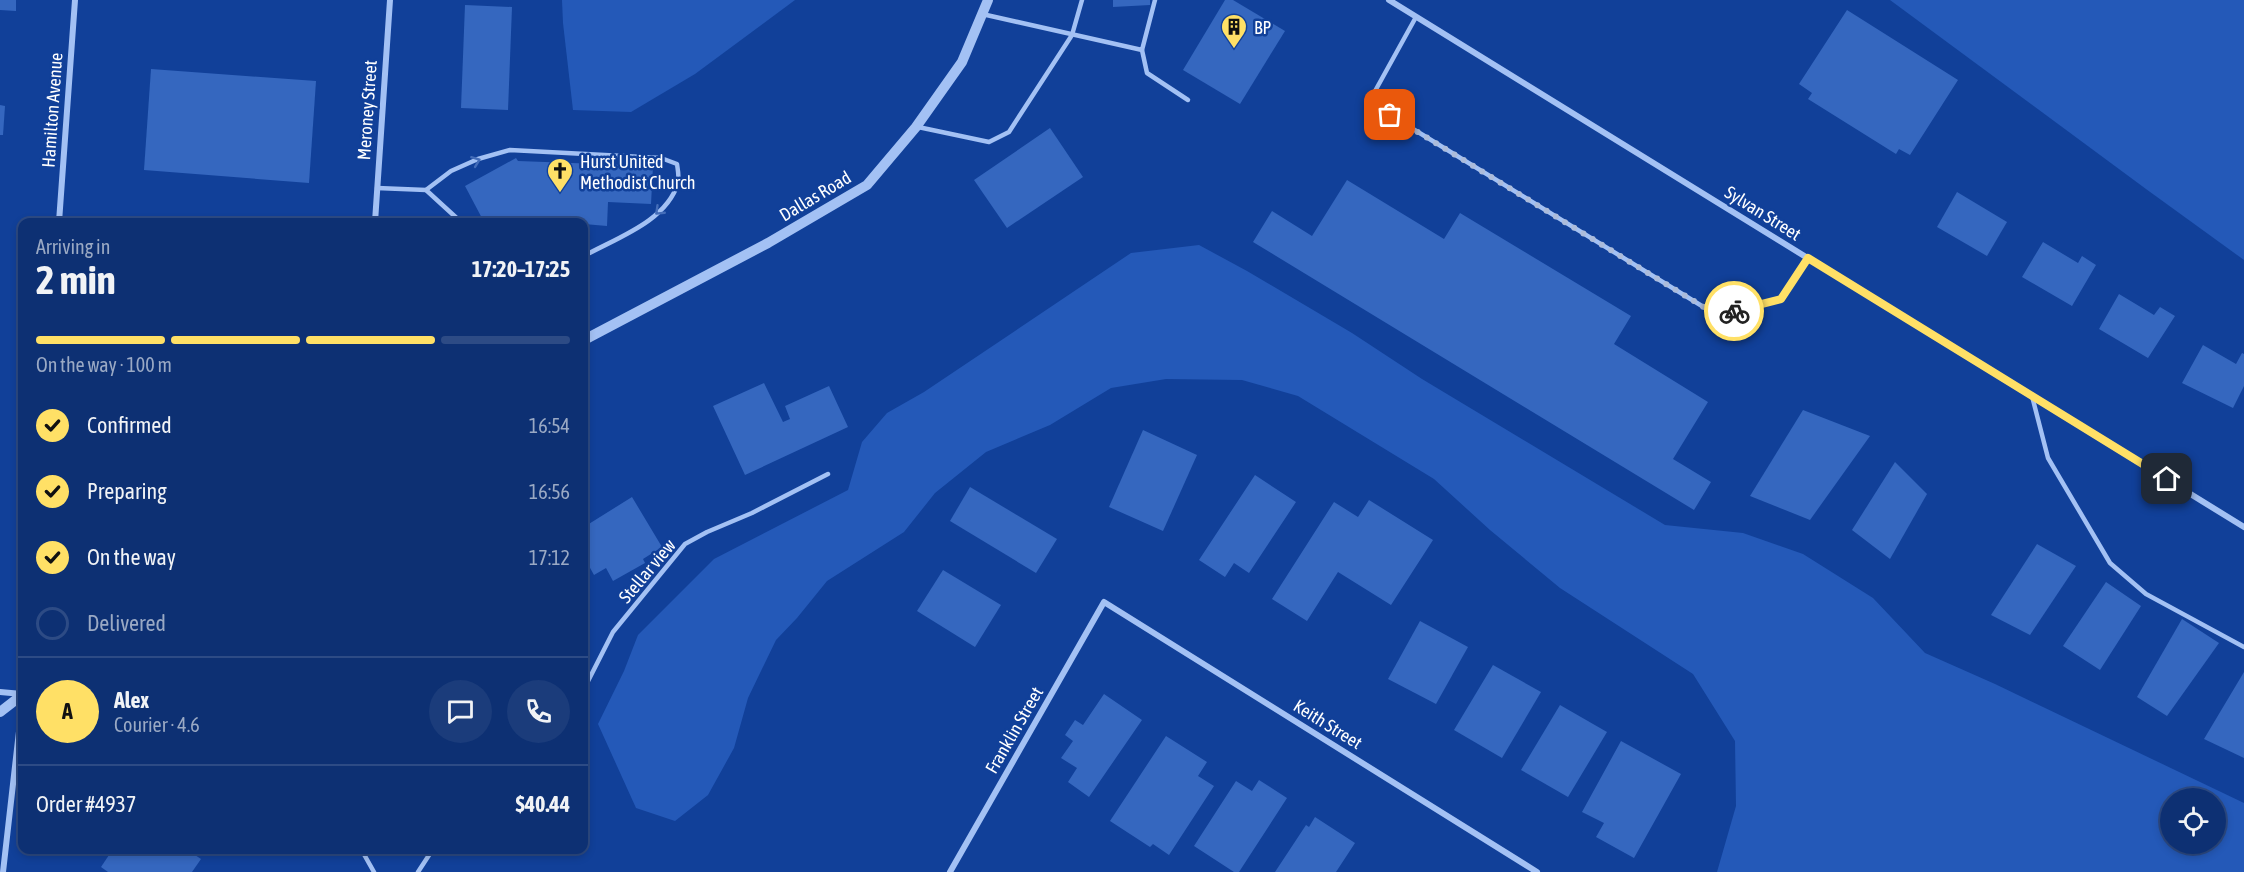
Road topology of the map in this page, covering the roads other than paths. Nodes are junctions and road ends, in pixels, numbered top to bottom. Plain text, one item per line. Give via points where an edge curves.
1 (75, 0) edge
2 (390, 0) edge
3 (988, 0) edge
4 (1082, 0) edge
5 (1155, 0) edge
6 (1389, 0) edge
7 (982, 14) junction
8 (1416, 17) junction
9 (1072, 35) junction
10 (1142, 51) junction
11 (1188, 100) dead end
12 (916, 127) junction
13 (377, 188) junction
14 (426, 190) junction
15 (59, 218) edge
16 (375, 218) edge
17 (457, 218) edge
18 (588, 254) edge
19 (1808, 258) junction
20 (588, 338) edge
21 (2032, 396) junction
22 (828, 474) dead end
23 (2244, 527) edge
24 (1104, 602) joint
25 (2244, 646) edge
26 (588, 681) edge
27 (0, 692) edge
28 (18, 694) edge
29 (18, 698) edge
30 (0, 712) edge
31 (18, 740) edge
32 (364, 854) edge
33 (431, 854) edge
34 (3, 872) edge
35 (374, 872) edge
36 (418, 872) edge
37 (950, 872) edge
38 (1537, 872) edge

1 - 15 street, Hamilton Avenue
2 - 13 street, Meroney Street
3 - 7 street, Dallas Road
4 - 9 lane
5 - 10 lane
6 - 8 street, Sylvan Street
7 - 9 lane
7 - 12 street, Dallas Road via 962,62
8 - 19 street, Sylvan Street
8 - 19 lane via 1370,102 1715,314 1781,299
9 - 10 lane
9 - 12 lane via 1008,132 989,142
10 - 11 lane via 1147,73
12 - 20 street, Dallas Road via 867,184 768,243
13 - 14 lane
13 - 16 street, Meroney Street
14 - 17 lane
14 -> 18 lane via 452,171 510,150 661,158 677,164 678,182 668,203 650,220
19 - 21 street, Sylvan Street
21 - 23 street, Sylvan Street
21 - 25 lane via 2048,458 2110,562 2146,594
22 - 26 lane, Stellar view via 685,544 613,632
24 - 37 street, Franklin Street
24 - 38 street, Keith Street
27 - 28 street
29 - 30 street
31 - 34 street
32 - 35 lane
33 - 36 lane

